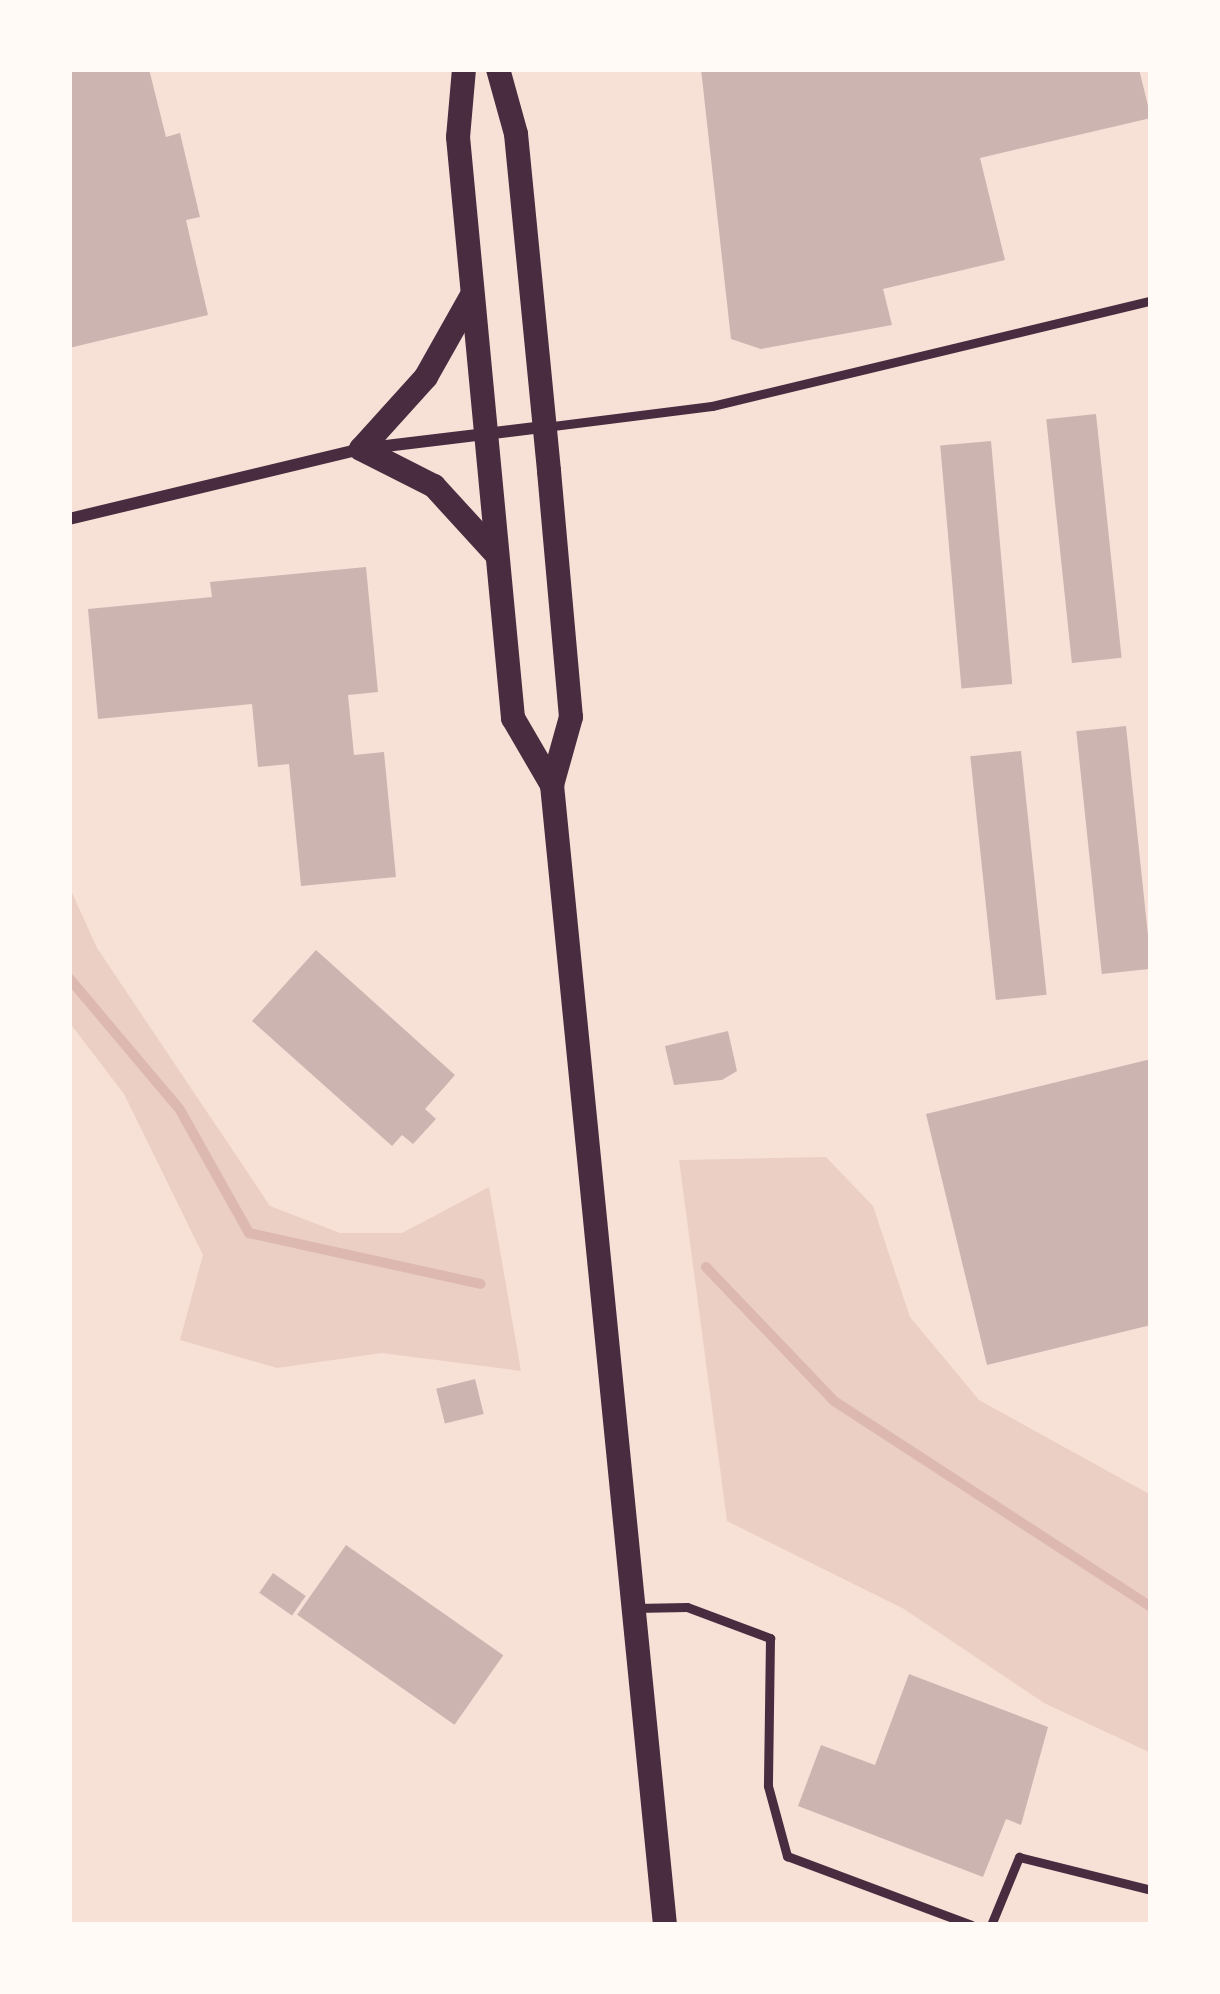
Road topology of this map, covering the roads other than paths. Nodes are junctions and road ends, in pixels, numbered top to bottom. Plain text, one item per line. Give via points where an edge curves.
1 (464, 69) edge
2 (498, 69) edge
3 (472, 295) junction
4 (1151, 301) edge
5 (545, 427) junction
6 (484, 430) junction
7 (361, 449) junction
8 (69, 519) edge
9 (496, 554) junction
10 (552, 785) junction
11 (634, 1608) junction
12 (1151, 1890) edge
13 (665, 1925) edge
14 (972, 1925) edge
15 (991, 1925) edge

1 - 3 main road via 458,137
2 - 5 main road via 516,134
3 - 6 main road
3 - 7 main road via 426,377
4 - 5 lane via 712,406
5 - 6 street
5 - 10 main road via 571,717
6 - 7 street
6 - 9 main road
7 - 8 street
7 - 9 main road via 434,486
9 - 10 main road via 513,718
10 - 11 main road
11 - 13 main road
11 - 14 lane via 687,1607 770,1638 768,1786 787,1856
12 - 15 lane via 1019,1857

